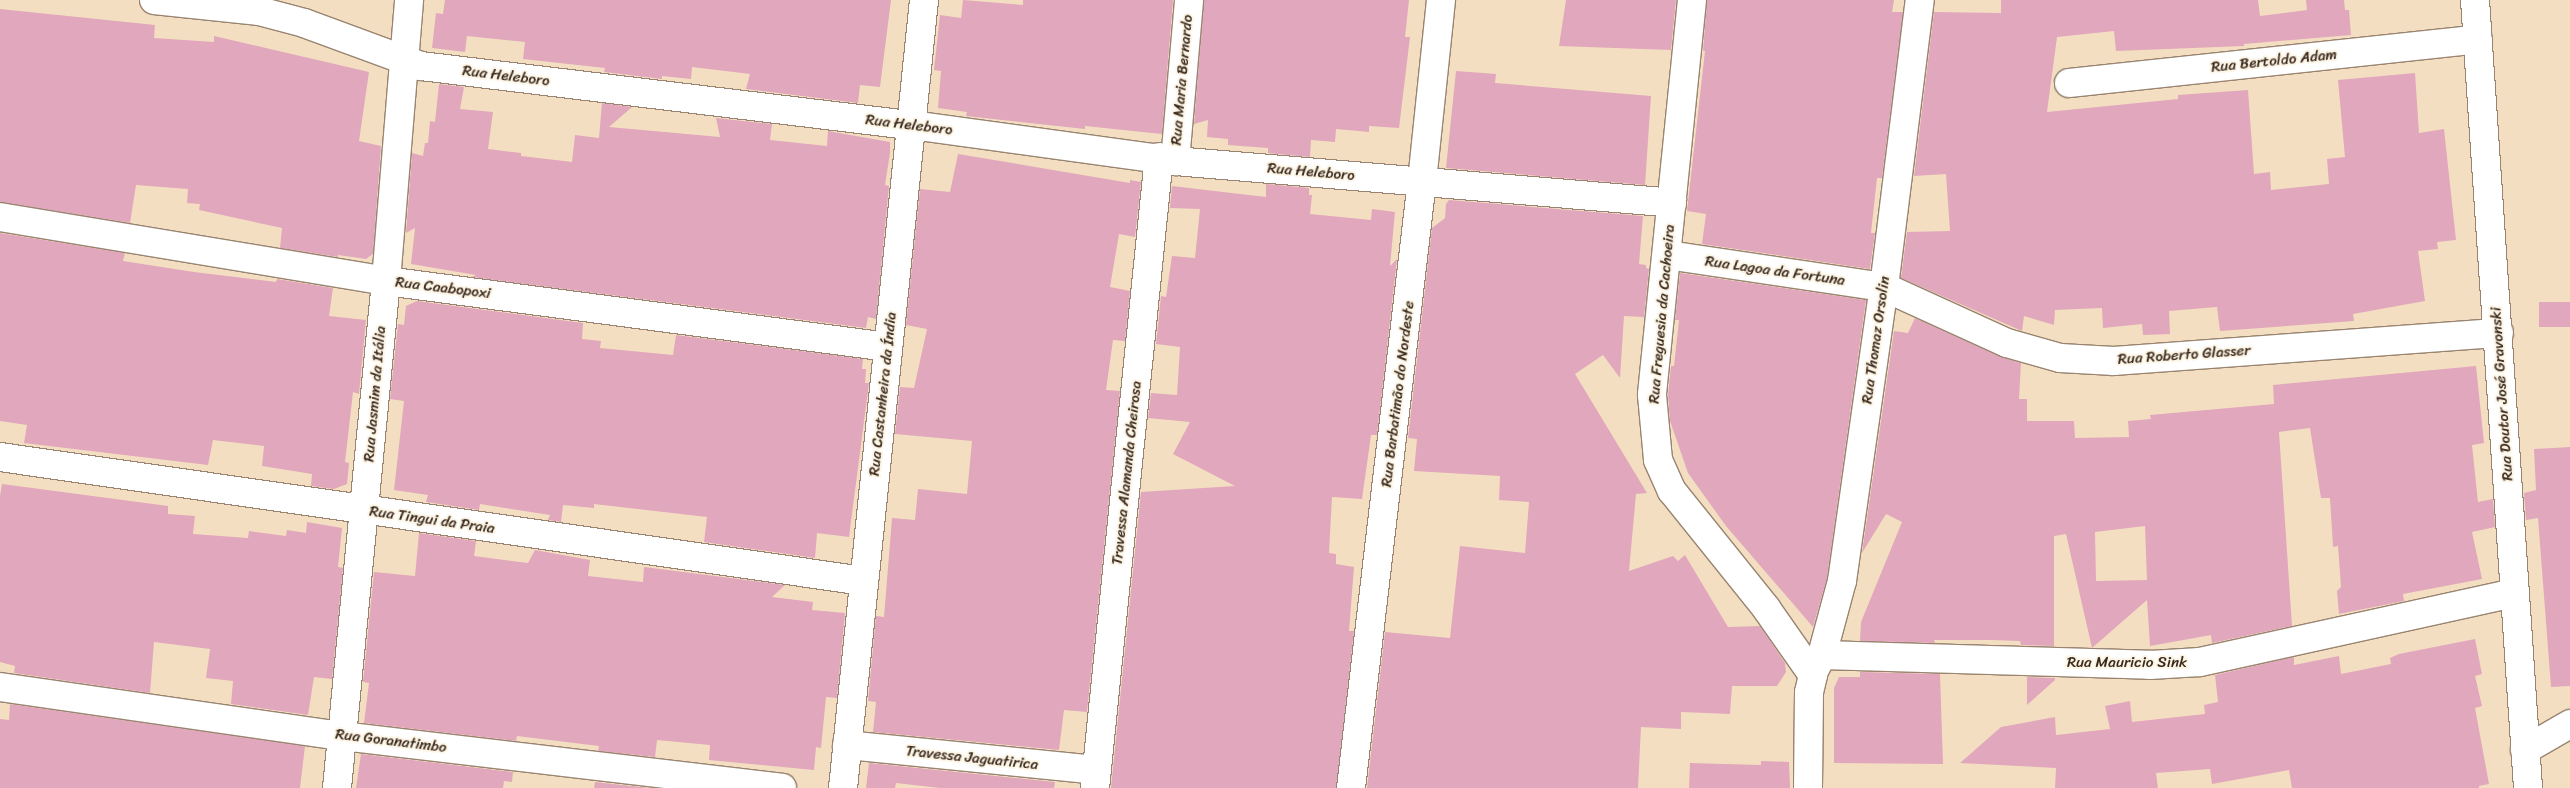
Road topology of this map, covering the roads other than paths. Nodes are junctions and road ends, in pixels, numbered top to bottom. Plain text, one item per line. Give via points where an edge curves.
1 (154, 0) edge
2 (409, 0) edge
3 (924, 0) edge
4 (1189, 0) edge
5 (1441, 0) edge
6 (1692, 0) edge
7 (1920, 0) edge
8 (2475, 0) edge
9 (2478, 39) junction
10 (404, 60) junction
11 (2069, 83) dead end
12 (912, 125) junction
13 (1167, 159) junction
14 (1422, 181) junction
15 (1672, 203) junction
16 (0, 217) edge
17 (1667, 255) junction
18 (386, 281) junction
19 (1884, 287) junction
20 (2499, 332) junction
21 (888, 347) junction
22 (0, 457) edge
23 (364, 510) junction
24 (864, 580) junction
25 (2515, 593) junction
26 (1817, 665) junction
27 (0, 687) edge
28 (2570, 724) edge
29 (342, 736) junction
30 (847, 745) junction
31 (2525, 750) junction
32 (1096, 779) edge
33 (337, 788) edge
34 (782, 788) edge
35 (843, 788) edge
36 (1351, 788) edge
37 (1808, 788) edge
38 (2528, 788) edge

1 - 10 street, Rua Heleboro via 259,11 304,23
2 - 10 street, Rua Jasmim da Itália
3 - 12 street, Rua Castanheira da Índia
4 - 13 street, Rua Maria Bernardo
5 - 14 street, Rua Barbatimão do Nordeste
6 - 15 street, Rua Freguesia da Cachoeira
7 - 19 street, Rua Thomaz Orsolin
8 - 9 street, Rua Doutor José Gravonski
9 - 11 street, Rua Bertoldo Adam
9 - 20 street, Rua Doutor José Gravonski
10 - 12 street, Rua Heleboro via 421,66
10 - 18 street, Rua Jasmim da Itália
12 - 13 street, Rua Heleboro
12 - 21 street, Rua Castanheira da Índia
13 - 14 street, Rua Heleboro
13 - 32 street, Travessa Alamanda Cheirosa
14 - 15 street, Rua Heleboro
14 - 36 street, Rua Barbatimão do Nordeste
15 - 17 street, Rua Freguesia da Cachoeira
16 - 18 street, Rua Caabopoxi
17 - 19 street, Rua Lagoa da Fortuna
17 - 26 street, Rua Freguesia da Cachoeira via 1652,395 1658,460 1672,491 1766,608
18 - 21 street, Rua Caabopoxi
18 - 23 street, Rua Jasmim da Itália
19 - 20 street, Rua Roberto Glasser via 2006,343 2060,358 2114,361
19 - 26 street, Rua Thomaz Orsolin via 1842,581
20 - 25 street, Rua Doutor José Gravonski
21 - 24 street, Rua Castanheira da Índia
22 - 23 street, Rua Tingui da Praia
23 - 24 street, Rua Tingui da Praia
23 - 29 street, Rua Jasmim da Itália
24 - 30 street, Rua Castanheira da Índia
25 - 26 street, Rua Mauricio Sink via 2200,662 2150,665
25 - 31 street, Rua Doutor José Gravonski
26 - 37 street via 1809,692
27 - 29 street, Rua Goranatimbo
28 - 31 street
29 - 33 street, Rua Jasmim da Itália
29 - 34 street, Rua Goranatimbo
30 - 32 street, Travessa Jaguatirica
30 - 35 street, Rua Castanheira da Índia
31 - 38 street, Rua Doutor José Gravonski

